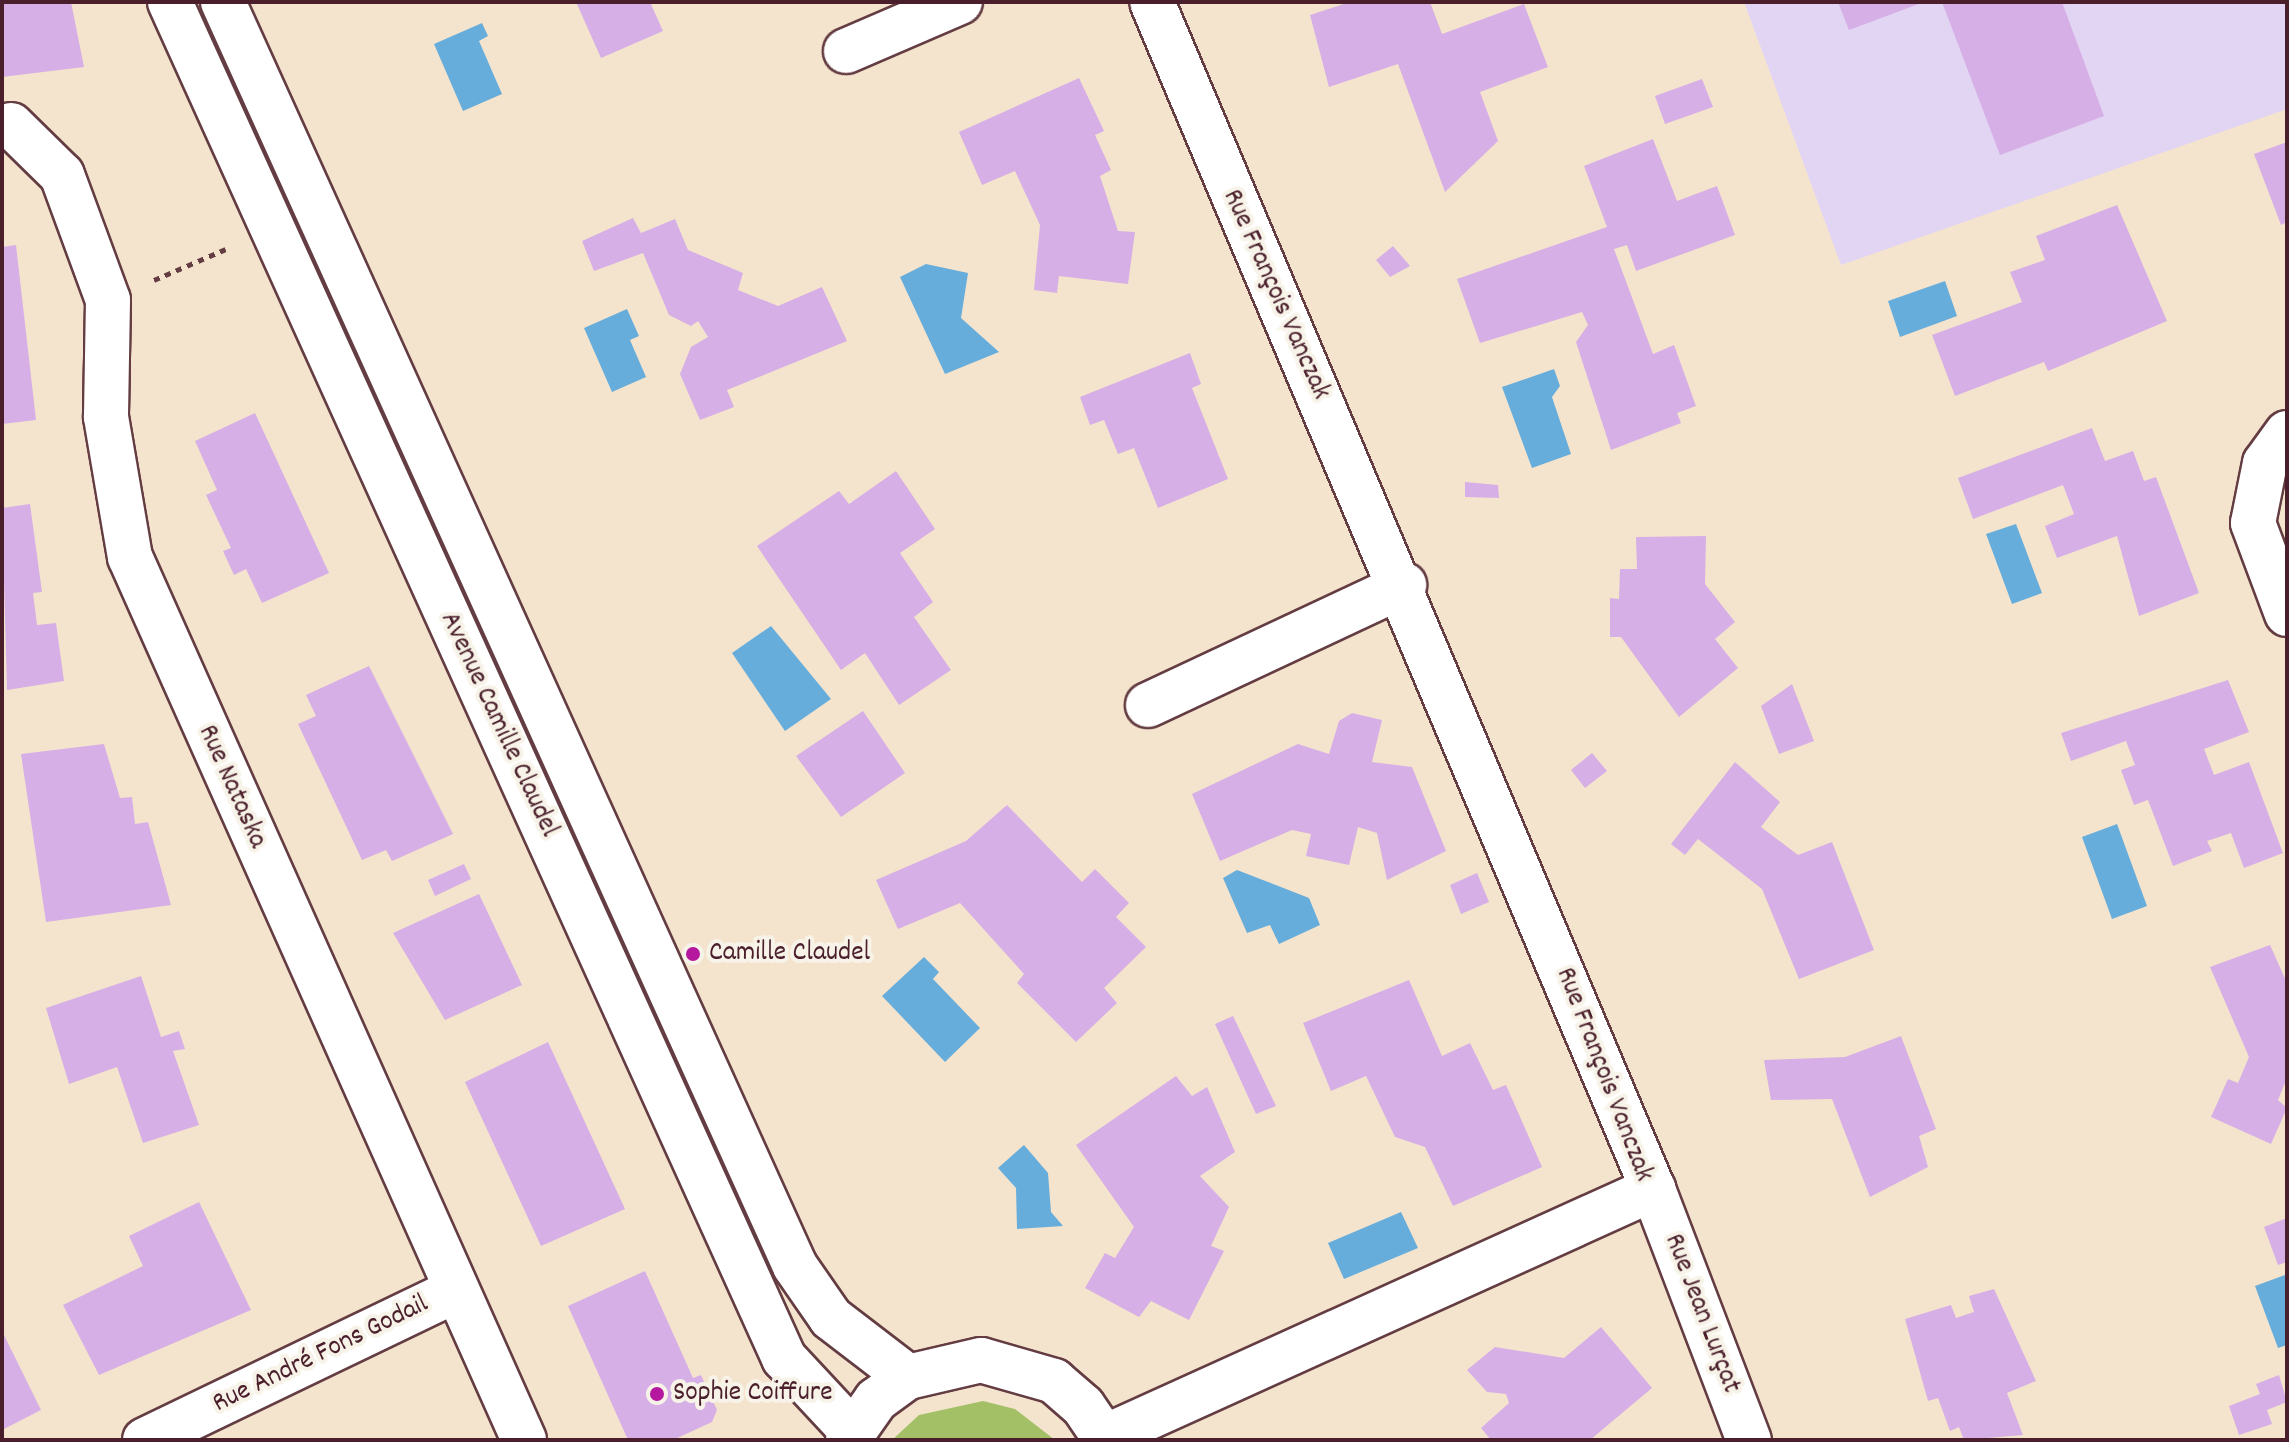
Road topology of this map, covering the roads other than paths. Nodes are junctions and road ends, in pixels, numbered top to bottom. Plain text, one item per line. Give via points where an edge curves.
1 (170, 2) edge
2 (223, 2) edge
3 (960, 2) edge
4 (1152, 2) edge
5 (846, 51) dead end
6 (11, 125) dead end
7 (2287, 433) edge
8 (1404, 585) junction
9 (2287, 614) edge
10 (1148, 705) dead end
11 (1653, 1189) junction
12 (454, 1291) junction
13 (908, 1377) junction
14 (850, 1436) edge
15 (1106, 1439) edge
16 (145, 1440) edge
17 (524, 1440) edge
18 (1749, 1440) edge

1 - 14 street, Avenue Camille Claudel via 784,1358
2 - 13 street, Avenue Camille Claudel via 795,1266 831,1318
3 - 5 street
4 - 8 street, Rue François Vanczak
6 - 12 street, Rue Nataska via 62,175 108,300 106,417 130,557
7 - 9 street via 2265,463 2253,523
8 - 10 street
8 - 11 street, Rue François Vanczak
11 - 15 street, Rue François Vanczak
11 - 18 street, Rue Jean Lurçat
12 - 16 street, Rue André Fons Godail
12 - 17 street, Rue Nataska
13 - 14 street
13 - 15 street via 944,1363 1019,1366 1054,1381

